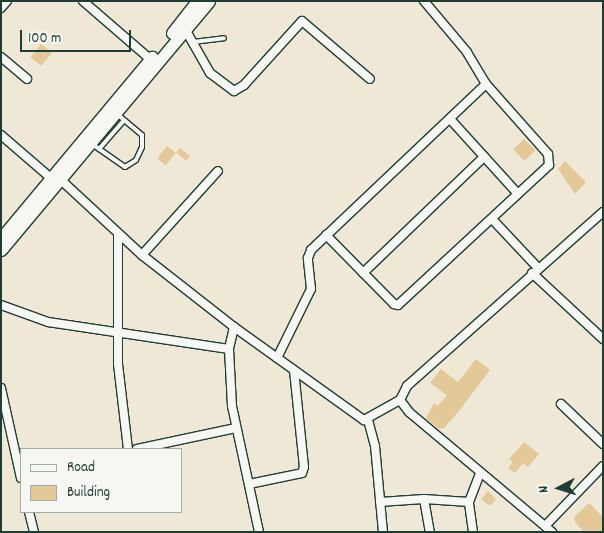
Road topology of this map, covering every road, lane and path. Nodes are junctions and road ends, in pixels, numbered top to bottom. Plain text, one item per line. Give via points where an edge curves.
1 (7, 1) edge
2 (83, 1) edge
3 (424, 1) edge
4 (204, 2) edge
5 (1, 8) edge
6 (185, 29) junction
7 (224, 38) dead end
8 (193, 42) junction
9 (1, 57) edge
10 (150, 59) junction
11 (27, 79) dead end
12 (370, 79) dead end
13 (486, 84) junction
14 (121, 117) junction
15 (450, 119) junction
16 (103, 130) junction
17 (1, 135) edge
18 (95, 147) junction
19 (484, 157) junction
20 (218, 171) dead end
21 (57, 180) junction
22 (518, 194) junction
23 (603, 212) edge
24 (492, 219) junction
25 (118, 234) junction
26 (326, 235) junction
27 (1, 238) edge
28 (1, 250) edge
29 (142, 254) junction
30 (535, 270) junction
31 (363, 273) junction
32 (1, 305) edge
33 (234, 327) junction
34 (118, 334) junction
35 (603, 339) edge
36 (229, 349) junction
37 (277, 358) junction
38 (294, 371) junction
39 (1, 388) edge
40 (400, 400) junction
41 (561, 404) dead end
42 (368, 420) junction
43 (236, 428) junction
44 (603, 444) edge
45 (128, 448) edge
46 (142, 448) edge
47 (603, 466) edge
48 (20, 469) edge
49 (480, 472) junction
50 (249, 484) junction
51 (424, 499) junction
52 (380, 502) junction
53 (469, 502) junction
54 (29, 513) edge
55 (545, 526) junction
56 (34, 532) edge
57 (259, 532) edge
58 (383, 532) edge
59 (430, 532) edge
60 (473, 532) edge
61 (552, 532) edge

1 - 5 street
2 - 10 street
3 - 13 street via 467,52
4 - 6 main road
4 - 10 main road
6 - 8 street
6 - 14 main road
7 - 8 lane
8 - 12 street via 210,73 234,91 302,20
9 - 11 street
10 - 16 main road
13 - 15 street
13 - 22 street via 551,159
14 - 16 main road
14 - 18 lane via 142,135 142,147 136,160 125,167
15 - 19 street
15 - 26 street
16 - 18 main road
16 - 21 main road
17 - 21 street
18 - 21 main road
19 - 22 street
19 - 31 street
20 - 29 street
21 - 25 street
21 - 27 main road
21 - 28 main road
22 - 24 street
23 - 30 street
24 - 30 street
24 - 31 street via 398,305
25 - 29 street
25 - 34 street
26 - 31 street
26 - 37 street via 311,250 308,258 311,289
29 - 33 street
30 - 35 street
30 - 40 street via 407,386
32 - 34 street via 48,322
33 - 36 street
33 - 37 street
34 - 36 street
34 - 45 street
36 - 43 street
37 - 38 street
38 - 42 street
38 - 50 street via 302,473
39 - 48 street
40 - 42 street
40 - 49 street via 403,407
41 - 44 street
42 - 52 street via 375,446
43 - 46 street
43 - 50 street
47 - 55 street
49 - 53 street
49 - 55 street
50 - 57 street
51 - 52 street
51 - 53 street
51 - 59 street
52 - 58 street
53 - 60 street
54 - 56 street
55 - 61 street

